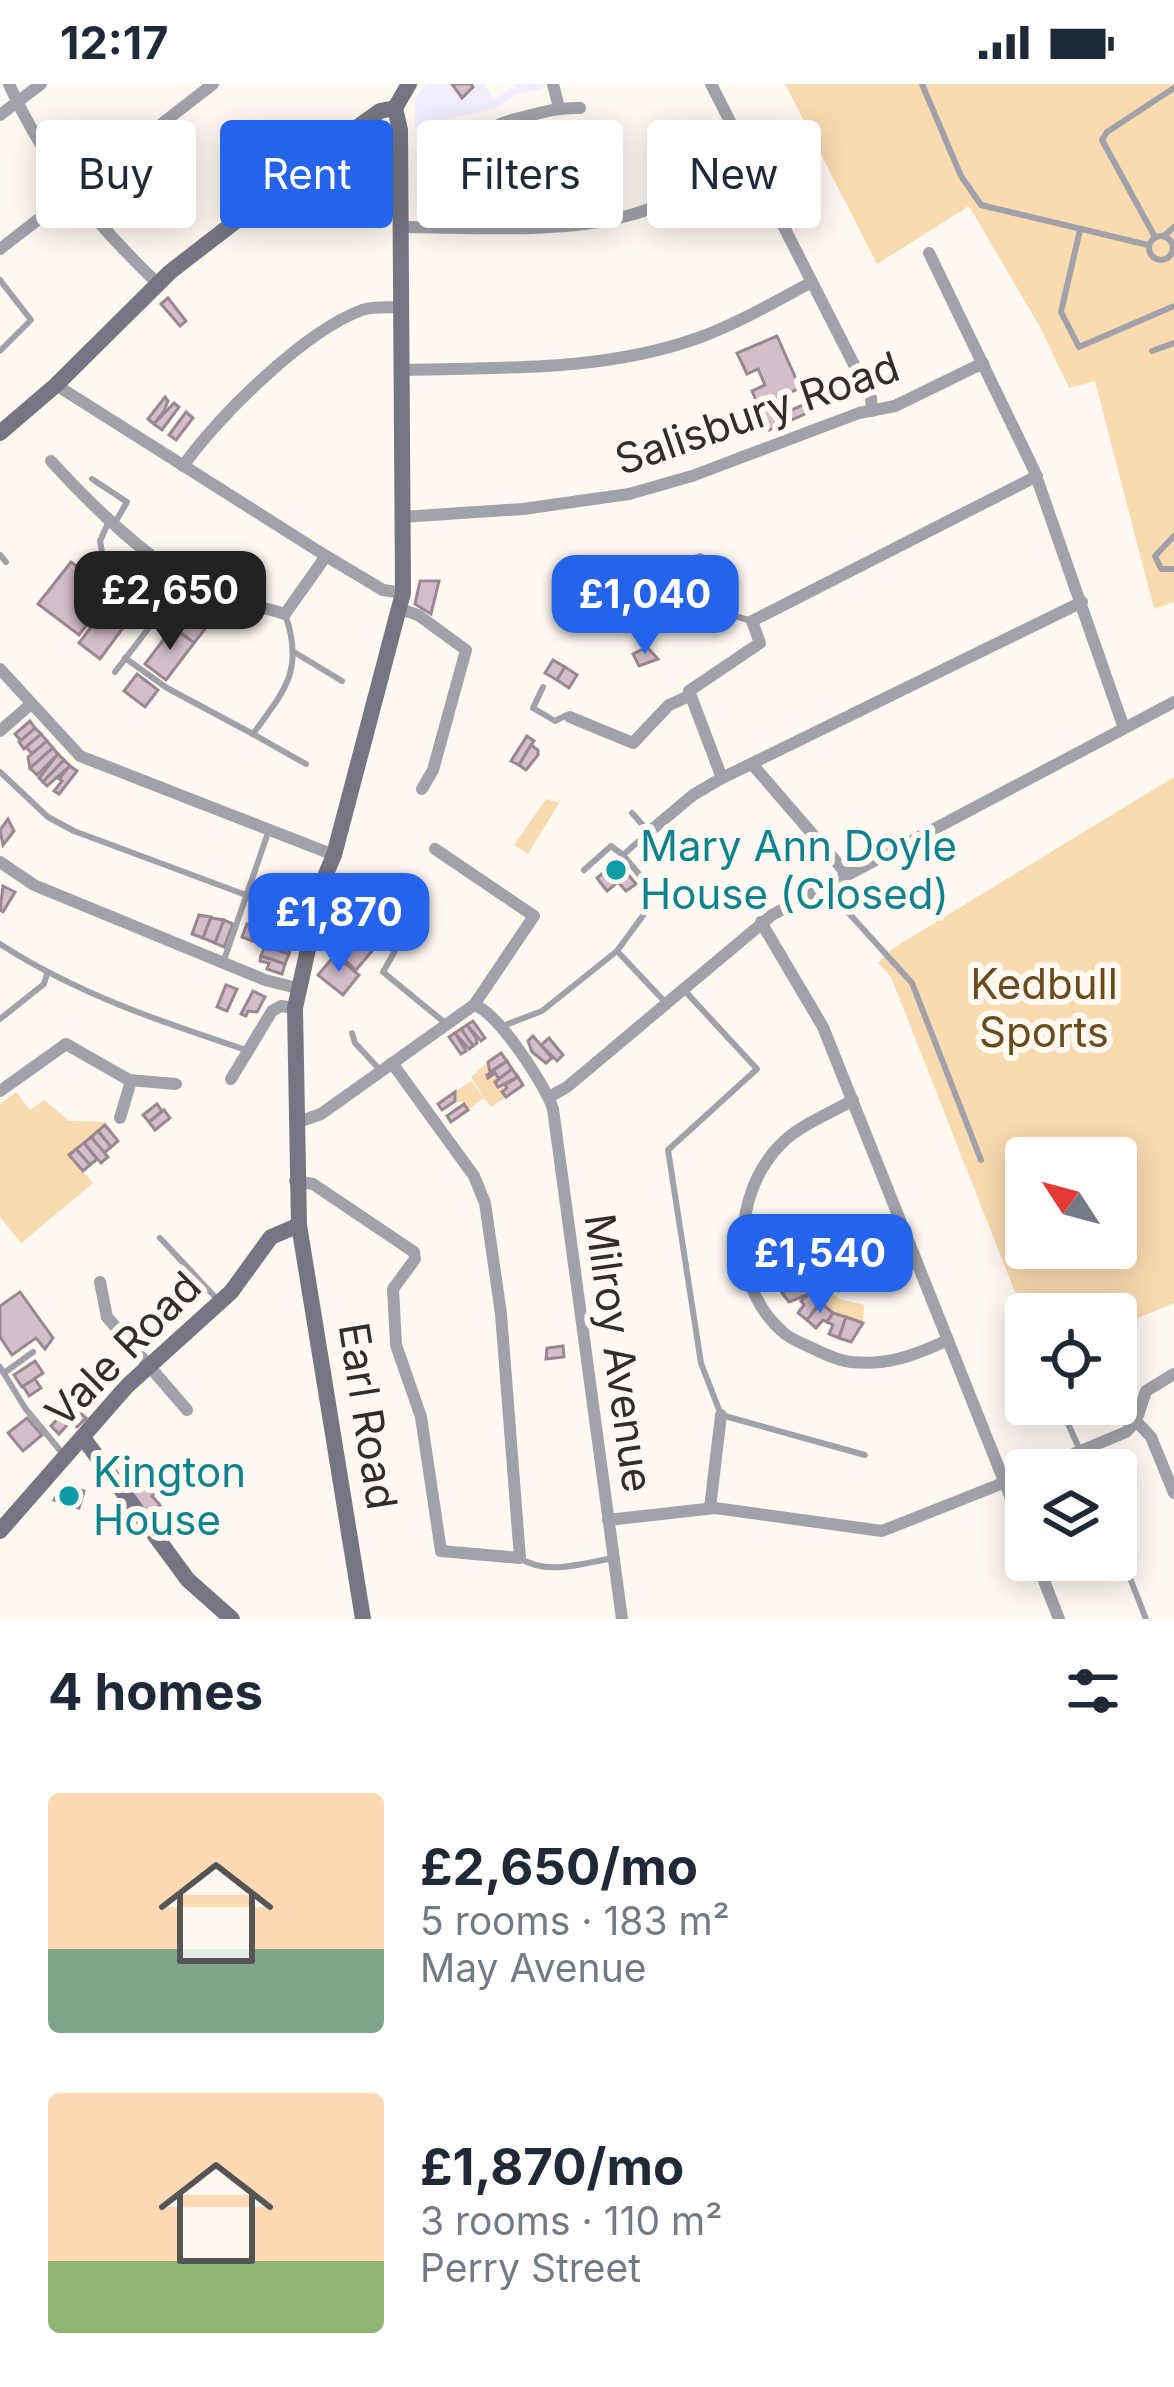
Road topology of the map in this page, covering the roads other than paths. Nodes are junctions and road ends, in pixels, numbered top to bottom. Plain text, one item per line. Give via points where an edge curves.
1 (9, 84) edge
2 (40, 84) edge
3 (214, 84) edge
4 (409, 84) edge
5 (553, 84) edge
6 (711, 84) edge
7 (922, 84) edge
8 (1174, 88) edge
9 (17, 102) junction
10 (395, 108) junction
11 (559, 108) junction
12 (580, 108) dead end
13 (0, 116) edge
14 (167, 120) edge
15 (513, 120) edge
16 (729, 120) edge
17 (36, 133) edge
18 (36, 221) edge
19 (400, 227) junction
20 (417, 227) edge
21 (1174, 227) edge
22 (102, 228) edge
23 (785, 228) edge
24 (1080, 230) junction
25 (1159, 237) junction
26 (1148, 245) junction
27 (0, 249) edge
28 (929, 253) dead end
29 (1171, 257) edge
30 (1174, 271) edge
31 (0, 280) edge
32 (812, 282) junction
33 (157, 283) junction
34 (1174, 306) edge
35 (400, 307) junction
36 (1174, 343) edge
37 (0, 351) edge
38 (1152, 352) dead end
39 (983, 363) junction
40 (400, 370) junction
41 (56, 385) junction
42 (872, 411) junction
43 (0, 433) edge
44 (51, 460) dead end
45 (183, 466) junction
46 (1037, 476) junction
47 (92, 479) dead end
48 (403, 517) junction
49 (112, 522) junction
50 (1174, 536) edge
51 (326, 556) junction
52 (1174, 569) edge
53 (106, 575) dead end
54 (187, 579) junction
55 (401, 601) junction
56 (1082, 602) junction
57 (575, 606) dead end
58 (285, 614) junction
59 (752, 621) junction
60 (294, 652) junction
61 (125, 658) junction
62 (0, 669) edge
63 (115, 672) dead end
64 (342, 680) dead end
65 (544, 687) dead end
66 (689, 696) junction
67 (1173, 702) edge
68 (31, 704) junction
69 (570, 717) joint
70 (1124, 728) junction
71 (0, 731) edge
72 (254, 734) junction
73 (306, 764) dead end
74 (752, 764) junction
75 (0, 772) edge
76 (722, 778) junction
77 (408, 781) dead end
78 (422, 789) joint
79 (632, 813) dead end
80 (269, 830) junction
81 (649, 832) junction
82 (435, 849) dead end
83 (334, 855) junction
84 (622, 855) junction
85 (0, 862) edge
86 (584, 870) dead end
87 (846, 873) junction
88 (643, 879) dead end
89 (824, 885) junction
90 (246, 895) junction
91 (650, 906) dead end
92 (761, 922) junction
93 (0, 944) edge
94 (617, 950) junction
95 (394, 951) dead end
96 (223, 963) junction
97 (46, 974) junction
98 (297, 988) junction
99 (681, 988) junction
100 (665, 1003) junction
101 (474, 1005) junction
102 (295, 1008) junction
103 (0, 1019) edge
104 (447, 1024) junction
105 (500, 1028) junction
106 (352, 1033) dead end
107 (250, 1051) junction
108 (386, 1067) junction
109 (231, 1079) dead end
110 (131, 1081) junction
111 (176, 1084) dead end
112 (0, 1090) edge
113 (549, 1097) junction
114 (853, 1100) junction
115 (120, 1118) dead end
116 (295, 1119) junction
117 (981, 1160) dead end
118 (295, 1180) junction
119 (299, 1225) junction
120 (160, 1238) dead end
121 (100, 1282) dead end
122 (220, 1303) junction
123 (948, 1340) junction
124 (33, 1352) dead end
125 (147, 1366) junction
126 (2, 1370) edge
127 (1174, 1374) edge
128 (188, 1410) dead end
129 (721, 1415) junction
130 (1137, 1418) edge
131 (1137, 1422) edge
132 (1132, 1425) edge
133 (84, 1439) junction
134 (1086, 1449) edge
135 (865, 1455) dead end
136 (66, 1457) junction
137 (1004, 1482) joint
138 (1174, 1492) edge
139 (710, 1508) junction
140 (608, 1520) junction
141 (0, 1532) edge
142 (520, 1558) junction
143 (613, 1558) junction
144 (1044, 1581) edge
145 (1131, 1581) edge
146 (232, 1619) edge
147 (363, 1619) edge
148 (622, 1619) edge
149 (1059, 1619) edge
150 (1146, 1619) edge

1 - 9 street
2 - 9 street
3 - 14 street
4 - 10 street
5 - 11 street
6 - 16 street
7 - 24 lane via 981,205
8 - 25 lane via 1102,140
9 - 13 street
9 - 17 street
10 - 19 street, Earl Road
10 - 33 street via 359,126
11 - 12 street
11 - 15 street
18 - 27 street
19 - 20 street
19 - 35 street, Earl Road
21 - 25 lane
22 - 33 street
23 - 32 street
24 - 26 lane
24 - 34 lane via 1061,312 1079,347
25 - 26 lane
25 - 29 lane via 1172,244
26 - 29 lane via 1153,259
28 - 39 street
29 - 30 lane
31 - 37 lane via 31,320
32 - 40 street via 656,350 557,364
32 - 42 street
33 - 41 street
35 - 40 street, Earl Road
35 - 45 street via 366,309 329,328 221,418
36 - 38 lane
39 - 42 street, Salisbury Road
39 - 46 street
40 - 48 street, Earl Road
41 - 43 street
41 - 45 street
42 - 48 street, Salisbury Road via 629,494
44 - 49 street
45 - 51 street
46 - 56 street
46 - 59 street
47 - 49 lane via 127,502
48 - 55 street, Earl Road
49 - 53 lane via 100,541
49 - 54 street
50 - 52 lane via 1155,556 1161,569
51 - 55 street
51 - 58 street
54 - 58 street
54 - 61 lane
55 - 78 street via 464,646
55 - 83 street, Earl Road
56 - 70 street
56 - 74 street
57 - 59 lane via 626,574 700,556 735,616
58 - 60 lane
59 - 66 street via 760,643
60 - 64 lane
60 - 72 lane via 290,680
61 - 63 lane
61 - 72 lane
62 - 68 street
65 - 69 lane via 533,708 554,721
66 - 69 street via 633,743
66 - 76 street
67 - 70 street
68 - 71 street
68 - 80 street via 80,756
70 - 87 street
72 - 73 lane
74 - 76 street
74 - 87 street
75 - 90 lane via 74,831
76 - 81 street
77 - 78 lane
79 - 81 lane
80 - 83 street
80 - 90 lane
81 - 84 lane
82 - 101 street via 534,916
83 - 98 street, Earl Road
84 - 86 lane via 612,845
84 - 88 lane
85 - 96 street via 34,885
87 - 89 street
89 - 92 street
89 - 117 lane via 912,983
90 - 96 lane
91 - 94 lane
92 - 99 street
92 - 114 street via 814,1006
93 - 97 lane
94 - 100 lane
94 - 105 lane via 542,1011
95 - 104 lane via 383,972
96 - 98 street
97 - 103 lane
97 - 107 lane
98 - 102 street, Earl Road
99 - 100 street
99 - 129 lane via 757,1069 668,1150 701,1363
100 - 113 street
101 - 104 street
101 - 105 street
102 - 107 street via 272,1011
102 - 116 street, Earl Road
104 - 108 street
105 - 113 street
106 - 108 lane
107 - 109 street
108 - 116 street via 321,1114
108 - 142 street via 474,1176 485,1202
110 - 111 street
110 - 112 street via 66,1044
110 - 115 street
113 - 140 street, Milroy Avenue
114 - 123 street
114 - 123 street via 783,1141 756,1178 743,1260 758,1304 785,1334 844,1362 909,1358
116 - 118 street, Earl Road
118 - 119 street, Earl Road
118 - 142 street via 412,1249 414,1260 394,1287 396,1345 421,1417 441,1551
119 - 122 street, Vale Road via 274,1234
119 - 147 street, Earl Road
120 - 122 lane
121 - 125 street via 107,1317
122 - 125 street, Vale Road
123 - 137 street
124 - 126 lane
125 - 128 street
125 - 133 street, Vale Road
126 - 136 lane
127 - 130 street via 1146,1391
129 - 135 lane
129 - 139 street
131 - 138 street
132 - 134 street
133 - 136 street, Vale Road
133 - 146 street via 188,1580
136 - 141 street, Vale Road
137 - 139 street via 882,1531
139 - 140 street
140 - 143 street, Milroy Avenue
142 - 143 lane via 567,1567
143 - 148 street, Milroy Avenue
144 - 149 street
145 - 150 lane

